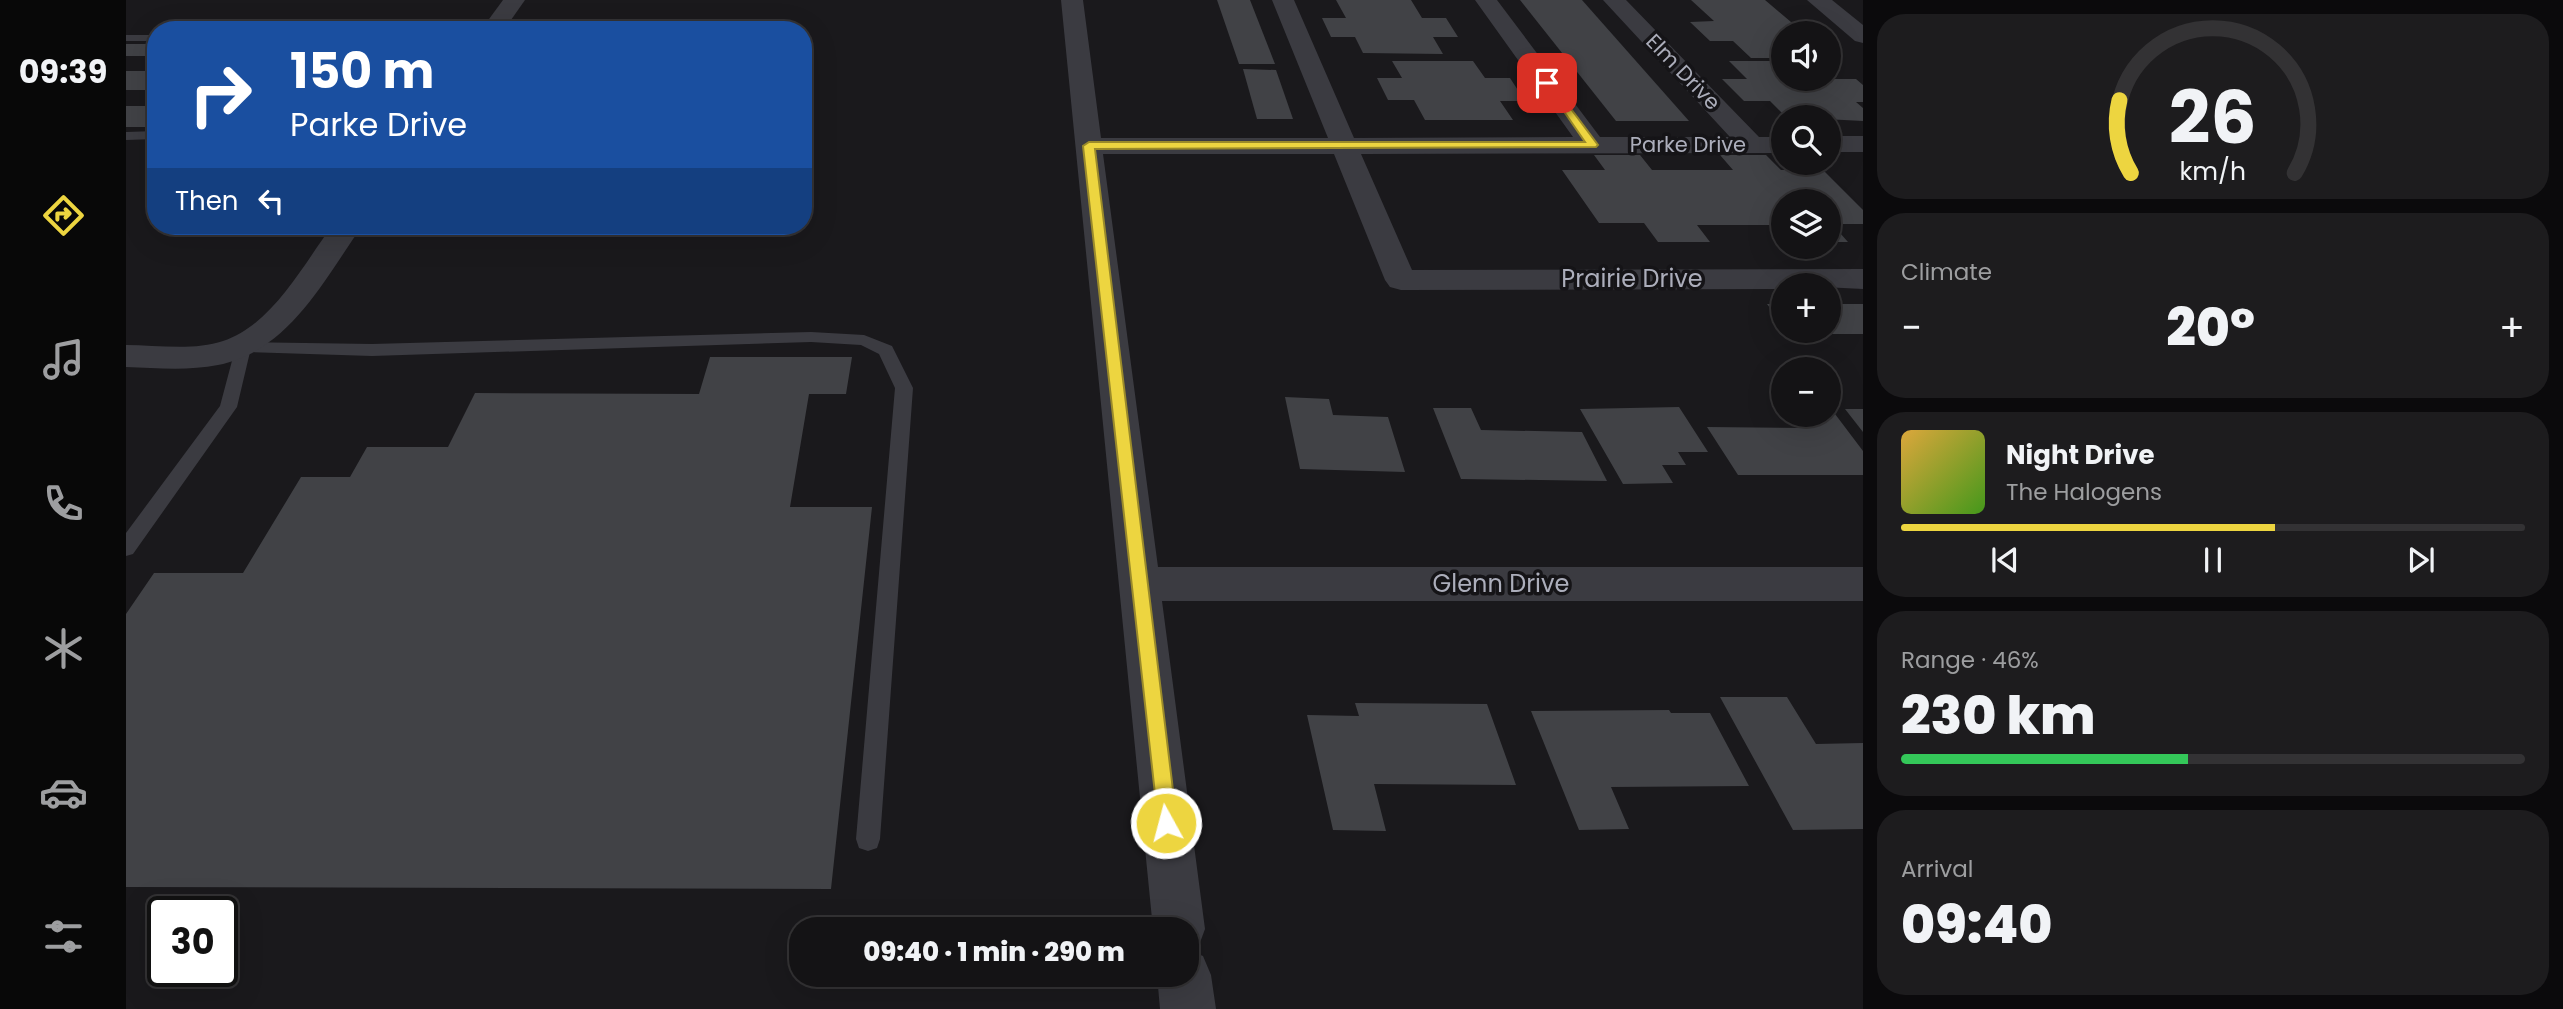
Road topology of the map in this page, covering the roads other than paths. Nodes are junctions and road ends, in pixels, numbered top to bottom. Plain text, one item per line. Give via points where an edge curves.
1 (514, 0) edge
2 (1072, 0) edge
3 (1283, 0) edge
4 (1486, 0) edge
5 (1614, 0) edge
6 (1818, 0) edge
7 (499, 21) edge
8 (1863, 36) edge
9 (126, 38) edge
10 (147, 38) edge
11 (147, 135) edge
12 (126, 136) edge
13 (1841, 144) edge
14 (1863, 144) edge
15 (1342, 145) junction
16 (1592, 145) junction
17 (1752, 145) junction
18 (1771, 145) edge
19 (1089, 146) junction
20 (340, 235) edge
21 (1863, 279) edge
22 (243, 346) junction
23 (126, 356) edge
24 (126, 548) edge
25 (1139, 584) junction
26 (1863, 584) edge
27 (868, 839) dead end
28 (1178, 917) edge
29 (1185, 987) edge
30 (1188, 1009) edge

1 - 7 street
2 - 19 street
3 - 15 street
4 - 16 street
5 - 17 street, Elm Drive
6 - 8 street
9 - 10 lane
11 - 12 lane
13 - 14 street
15 - 16 street, Parke Drive
15 - 19 street, Parke Drive
15 - 21 street, Prairie Drive via 1401,280
16 - 17 street, Parke Drive
17 - 18 street, Parke Drive
19 - 25 street
20 - 22 street via 280,316
22 - 23 street via 201,356
22 - 24 lane via 228,407
22 - 27 lane via 372,350 811,337 864,340 886,350 904,388
25 - 26 street, Glenn Drive
25 - 28 street
29 - 30 street

